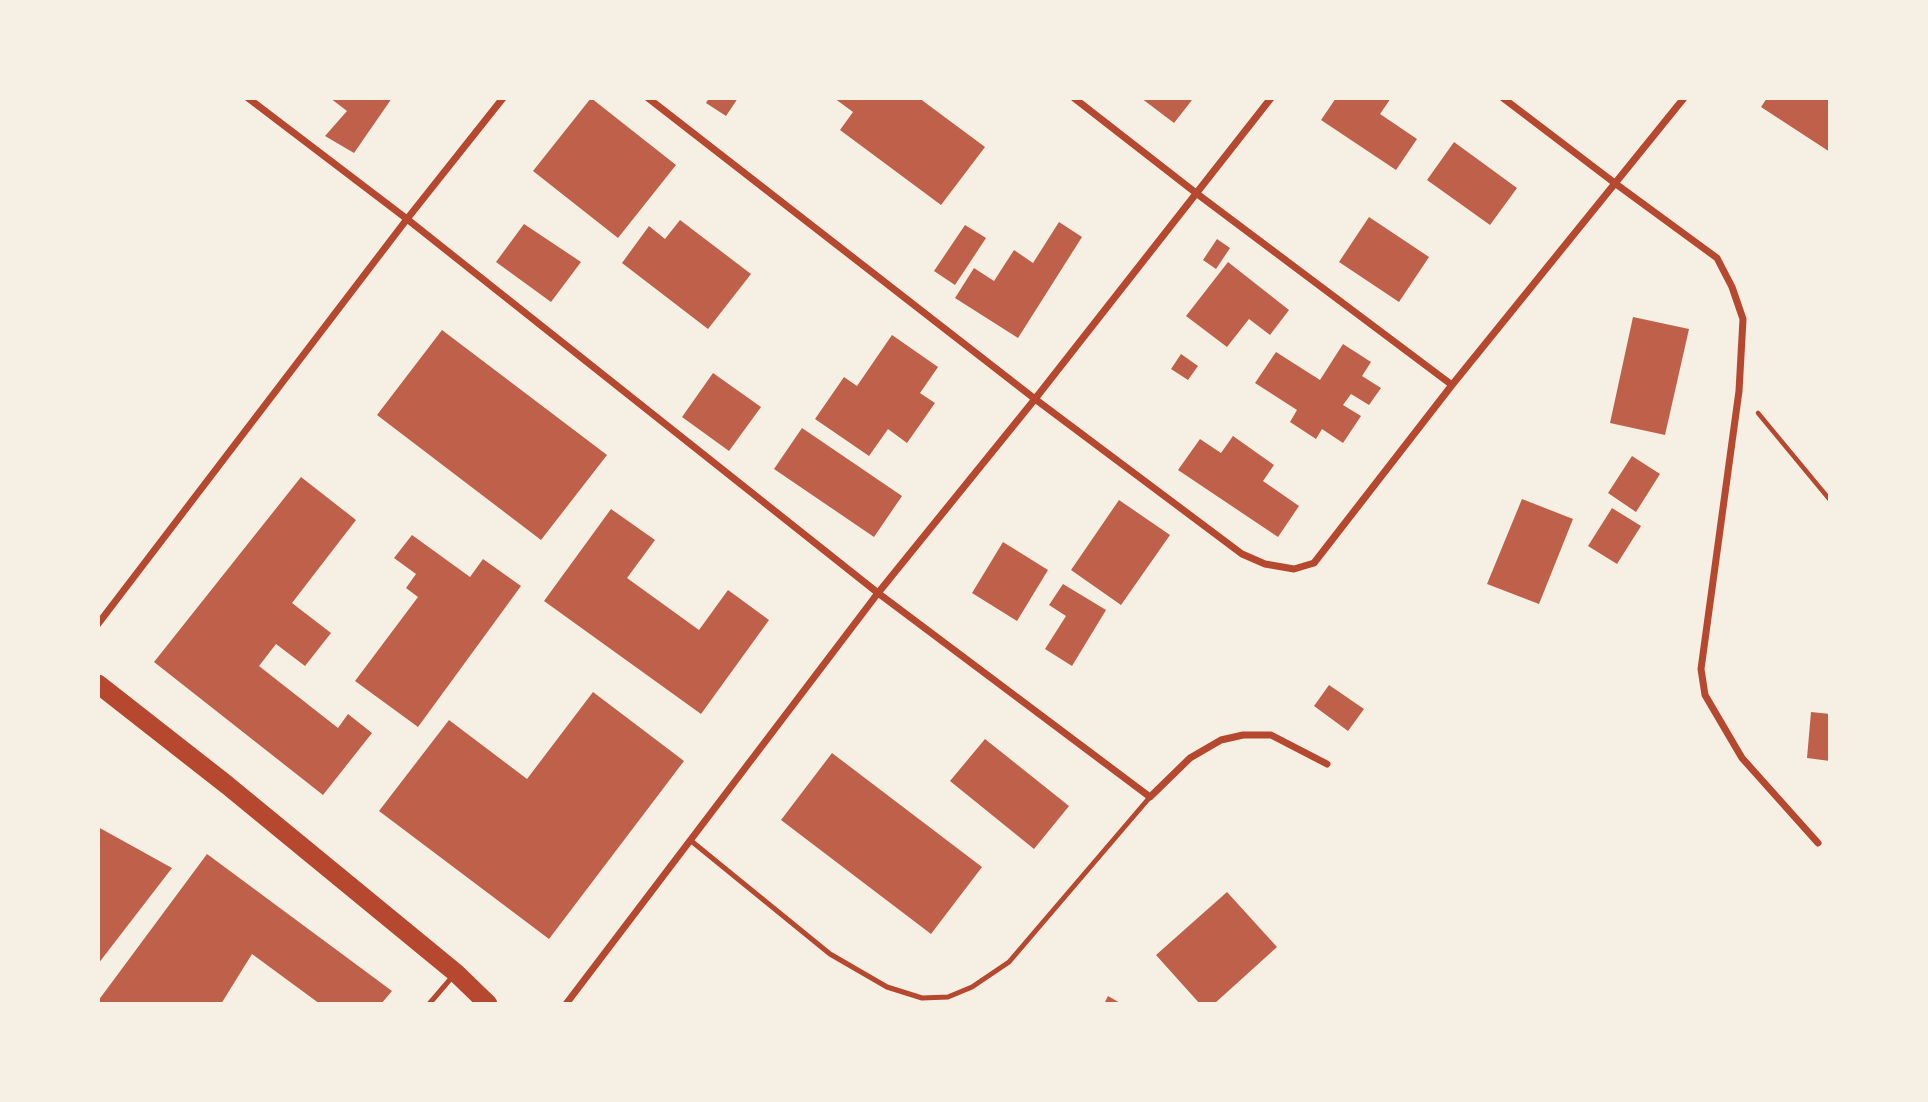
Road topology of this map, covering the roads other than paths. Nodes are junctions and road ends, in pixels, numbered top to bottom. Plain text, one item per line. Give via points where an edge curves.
1 (248, 98) edge
2 (503, 98) edge
3 (648, 98) edge
4 (1074, 98) edge
5 (1271, 98) edge
6 (1503, 98) edge
7 (1685, 98) edge
8 (1616, 184) junction
9 (1196, 193) junction
10 (407, 219) junction
11 (1452, 385) junction
12 (1035, 399) junction
13 (878, 593) junction
14 (98, 624) edge
15 (98, 684) edge
16 (1327, 764) dead end
17 (1150, 797) junction
18 (690, 840) junction
19 (1818, 843) dead end
20 (456, 973) junction
21 (429, 1004) edge
22 (488, 1004) edge
23 (566, 1004) edge

1 - 10 street
2 - 10 street
3 - 12 street
4 - 9 street
5 - 9 street
6 - 8 street
7 - 8 street
8 - 11 street
8 - 19 street via 1717,258 1743,319 1739,391 1701,669 1705,695 1742,758
9 - 11 street
9 - 12 street
10 - 13 street
10 - 14 street
11 - 12 street via 1314,563 1294,569 1242,554
12 - 13 street
13 - 17 street
13 - 18 street
15 - 20 highway
16 - 17 street via 1271,735 1243,735 1221,740 1190,758
17 - 18 lane via 1009,961 972,987 948,997 922,998 887,987 830,954
18 - 23 street
20 - 21 lane
20 - 22 highway

